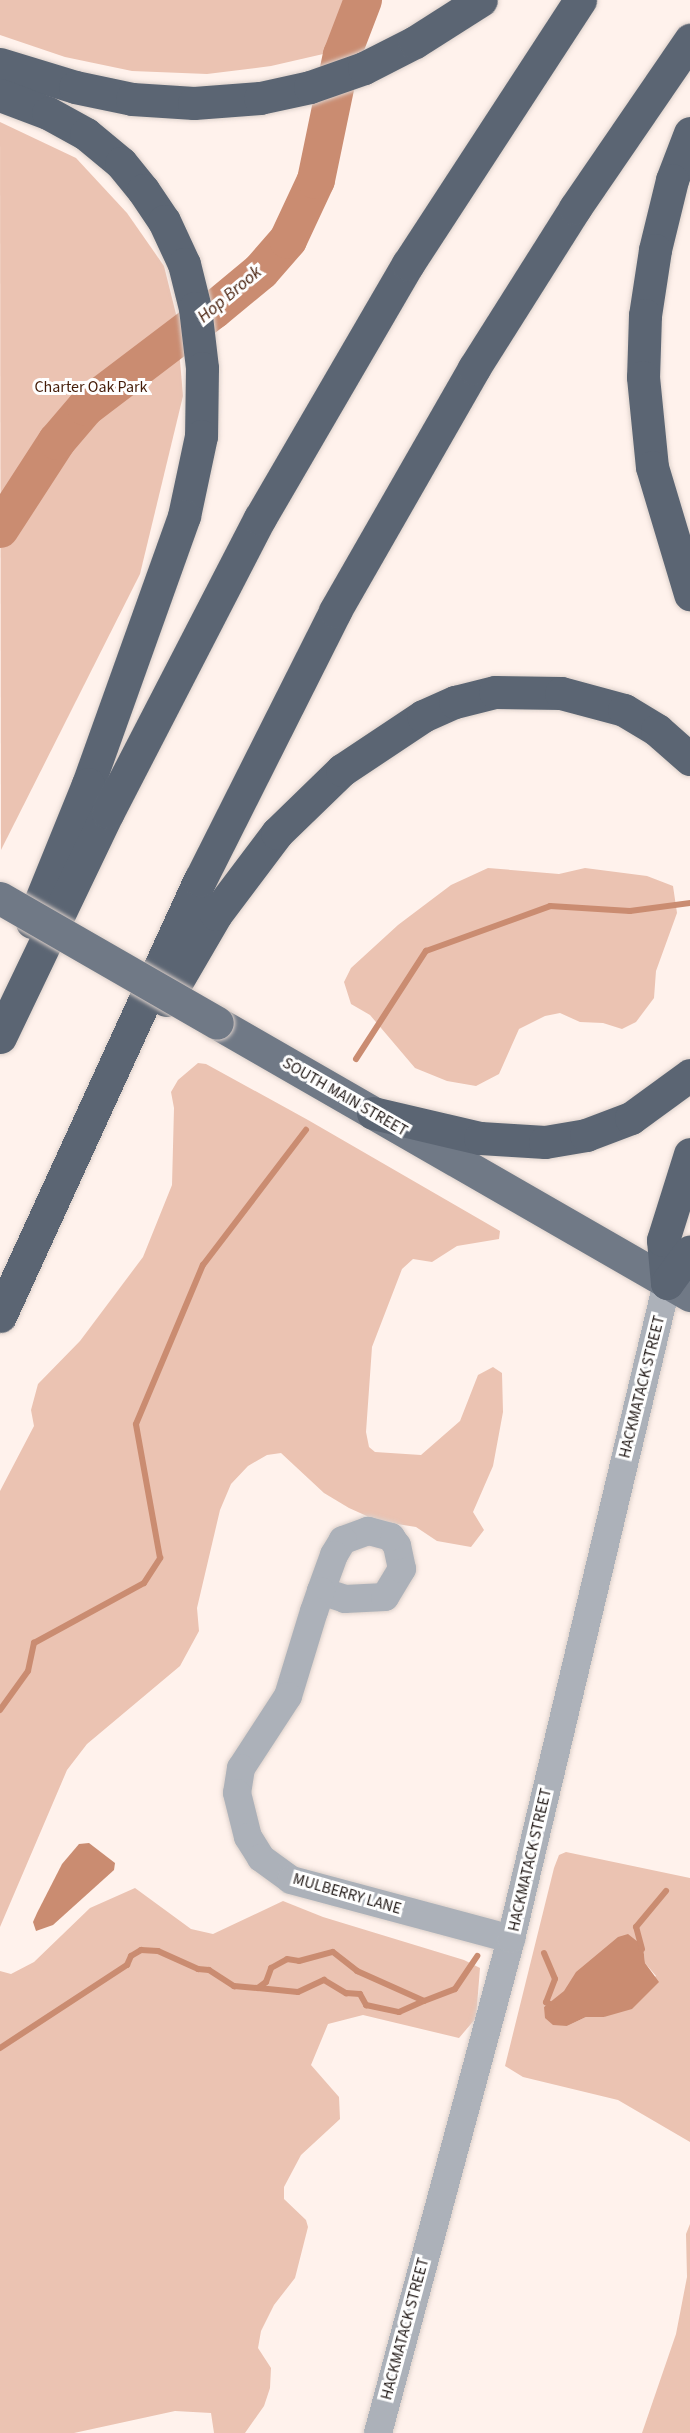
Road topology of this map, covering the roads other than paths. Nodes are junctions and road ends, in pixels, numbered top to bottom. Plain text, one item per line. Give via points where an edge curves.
1 (481, 0) edge
2 (580, 0) edge
3 (690, 40) edge
4 (0, 64) edge
5 (0, 95) edge
6 (690, 133) edge
7 (690, 594) edge
8 (690, 759) edge
9 (0, 898) edge
10 (0, 993) edge
11 (0, 1037) edge
12 (690, 1075) edge
13 (372, 1113) junction
14 (690, 1154) edge
15 (63, 1177) junction
16 (690, 1251) edge
17 (679, 1289) edge
18 (0, 1316) edge
19 (321, 1591) dead end
20 (511, 1939) junction
21 (378, 2433) edge

1 - 4 highway via 372,64 291,92 216,102 152,101 75,87
2 - 11 highway via 408,264 278,487 163,702
3 - 15 highway via 523,290 369,549 230,818
5 - 10 highway via 69,123 121,163 164,221 187,274 202,356 201,436 184,516 88,784
6 - 7 highway via 672,180 655,250 645,315 643,377 652,467
8 - 15 highway via 657,730 624,711 582,696 542,690 468,698 390,734 313,795 235,886 179,974 117,1095
9 - 13 main road, SOUTH MAIN STREET, bridge
12 - 13 highway via 631,1118 586,1135 545,1142 480,1138
13 - 17 main road, SOUTH MAIN STREET
14 - 17 highway via 663,1240
15 - 18 highway
16 - 17 highway
17 - 20 street, HACKMATACK STREET
19 - 20 street, MULBERRY LANE via 288,1696 241,1768 237,1793 248,1837 261,1858 291,1880
20 - 21 street, HACKMATACK STREET

